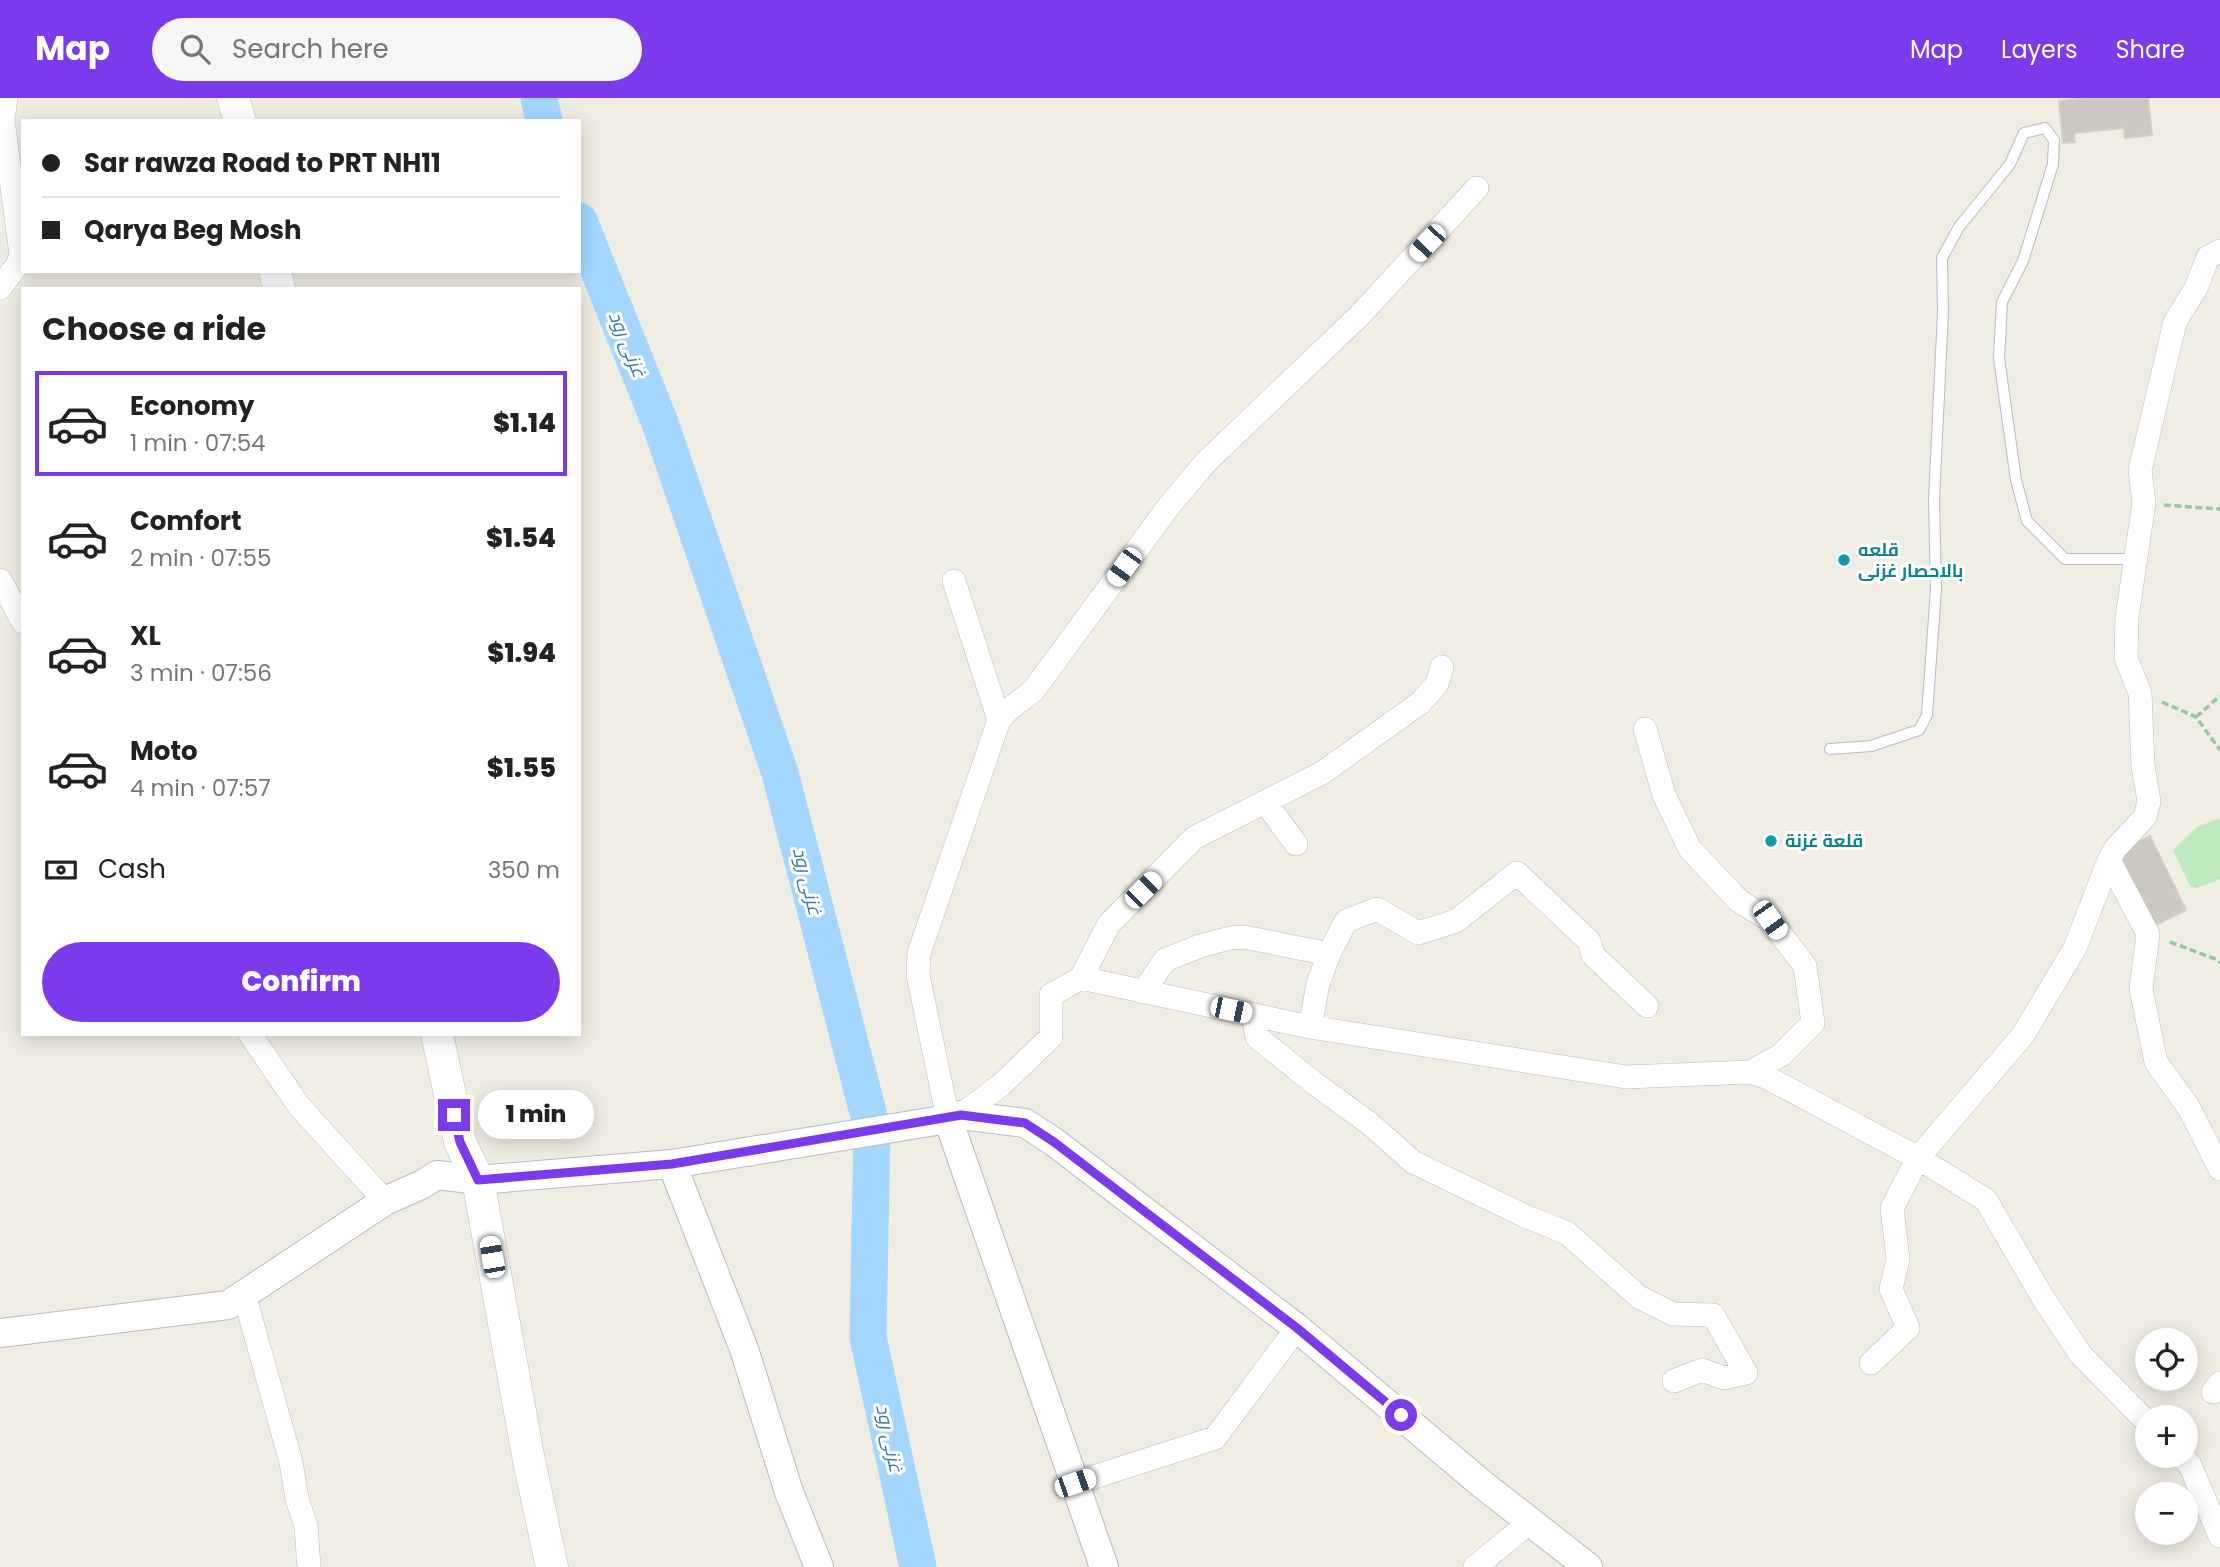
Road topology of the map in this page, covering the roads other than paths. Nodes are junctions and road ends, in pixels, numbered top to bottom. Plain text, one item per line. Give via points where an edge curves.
1 (7, 98) edge
2 (233, 98) edge
3 (239, 119) edge
4 (1477, 188) dead end
5 (2220, 251) edge
6 (0, 288) edge
7 (2136, 559) junction
8 (0, 580) edge
9 (954, 581) dead end
10 (21, 618) edge
11 (1442, 667) dead end
12 (999, 720) junction
13 (1645, 729) dead end
14 (1830, 750) dead end
15 (1265, 802) junction
16 (1296, 844) dead end
17 (2109, 860) junction
18 (1329, 954) junction
19 (1081, 978) junction
20 (1143, 992) junction
21 (1647, 1006) dead end
22 (1253, 1015) junction
23 (1310, 1027) junction
24 (251, 1036) edge
25 (437, 1036) edge
26 (1751, 1072) junction
27 (946, 1118) junction
28 (1919, 1158) junction
29 (672, 1164) junction
30 (2220, 1169) edge
31 (478, 1180) junction
32 (385, 1201) junction
33 (244, 1294) junction
34 (1297, 1328) junction
35 (0, 1333) edge
36 (1871, 1363) dead end
37 (1674, 1381) dead end
38 (2135, 1410) edge
39 (2191, 1468) edge
40 (1075, 1483) junction
41 (1530, 1522) junction
42 (2220, 1535) edge
43 (309, 1567) edge
44 (552, 1567) edge
45 (820, 1567) edge
46 (1104, 1567) edge
47 (1475, 1567) edge
48 (1588, 1567) edge

1 - 6 street via 4,120 21,254
2 - 3 main road
4 - 12 street via 1360,314 1206,462 1033,691
5 - 7 street via 2208,257 2196,288 2175,321 2140,470 2144,503
7 - 14 lane via 2065,559 2027,521 2016,480 1999,358 2002,302 2027,249 2053,164 2054,140 2045,128 2024,133 2010,164 1959,227 1942,258 1934,499 1936,589 1927,715 1919,730 1871,746
7 - 17 street via 2126,658 2140,693 2149,801 2145,817
8 - 10 street
9 - 12 street
11 - 15 street via 1437,684 1420,703 1322,773
12 - 27 street via 919,953 918,975
13 - 26 street via 1664,795 1690,849 1739,901 1770,920 1805,967 1813,1023 1781,1055
15 - 16 street
15 - 19 street via 1194,838 1109,924
17 - 28 street via 2075,948 2023,1035
17 - 30 street via 2148,934 2141,989 2156,1062 2189,1108
18 - 20 street via 1230,938 1165,960
18 - 21 street via 1346,921 1377,909 1418,933 1456,921 1517,873 1589,941 1593,954
18 - 23 street
19 - 20 street
19 - 27 street via 1051,995 1051,1037 1001,1085
20 - 22 street
22 - 23 street
22 - 37 street via 1257,1037 1413,1162 1567,1233 1639,1297 1673,1314 1713,1315 1746,1373 1724,1378 1702,1370
23 - 26 street via 1626,1077
24 - 32 street via 299,1107
25 - 31 main road via 460,1142
26 - 28 street
27 - 29 street
27 - 34 street via 1025,1123
27 - 40 street
28 - 36 street via 1892,1208 1898,1259 1891,1289 1908,1328
28 - 38 street via 1986,1200 2081,1355
29 - 31 street
29 - 45 street via 744,1349 789,1492
31 - 32 street via 437,1175
31 - 44 main road
32 - 33 street
33 - 35 street via 228,1305
33 - 43 street via 291,1462 306,1526
34 - 40 street via 1215,1438
34 - 41 street
39 - 42 street
40 - 46 street
41 - 47 street
41 - 48 street

